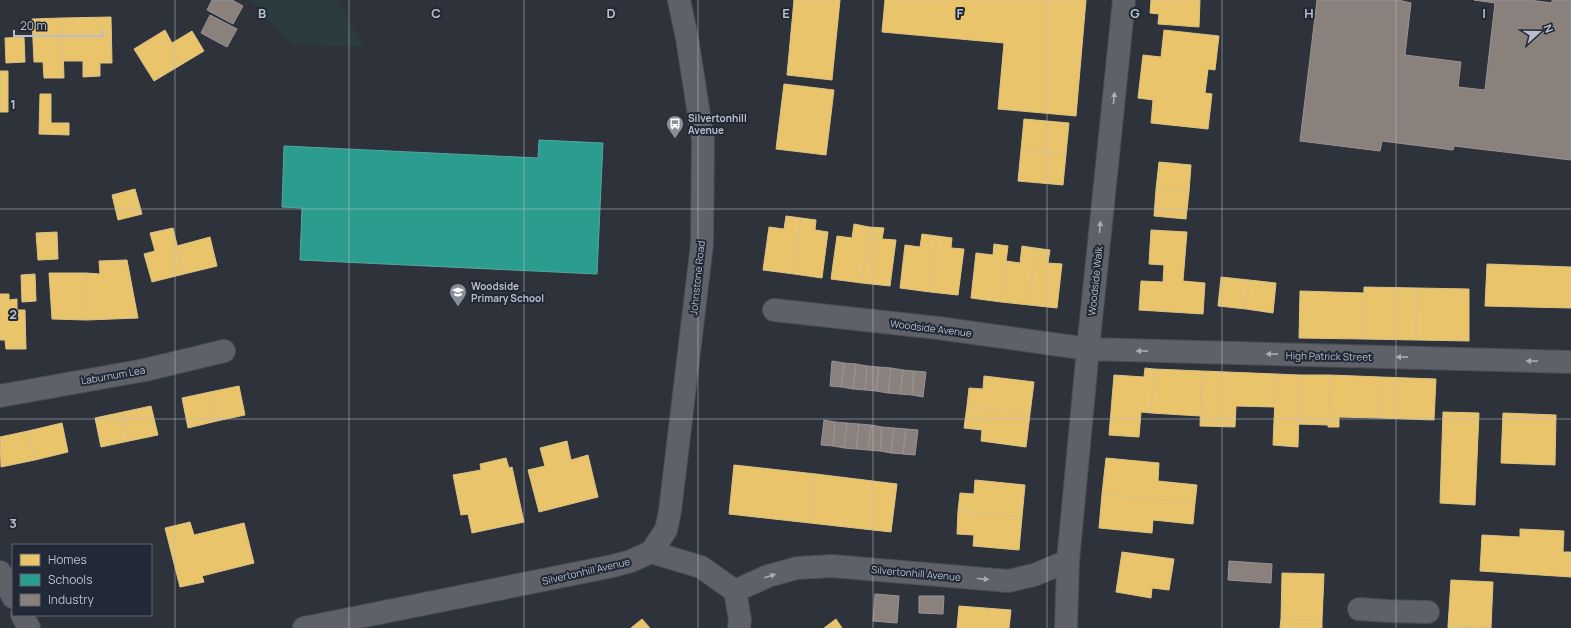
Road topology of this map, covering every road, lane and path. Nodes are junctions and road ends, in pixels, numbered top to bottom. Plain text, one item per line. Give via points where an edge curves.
1 (679, 0) edge
2 (1124, 0) edge
3 (774, 310) dead end
4 (1088, 350) junction
5 (224, 351) dead end
6 (1571, 362) edge
7 (0, 396) edge
8 (651, 552) junction
9 (1068, 561) junction
10 (0, 572) edge
11 (734, 591) junction
12 (12, 595) edge
13 (1359, 608) dead end
14 (1428, 612) dead end
15 (23, 616) edge
16 (1388, 620) edge
17 (29, 628) edge
18 (304, 628) edge
19 (739, 628) edge
20 (1066, 628) edge

1 - 8 street, Johnstone Road via 703,140 702,244 670,511 666,530
4 -> 2 street, Woodside Walk
3 - 4 street, Woodside Avenue via 938,328
6 -> 4 street, High Patrick Street
4 - 9 street, Woodside Walk
5 - 7 street, Laburnum Lea via 145,370
8 - 11 street via 701,567
8 - 18 street, Silvertonhill Avenue via 613,566
11 -> 9 street, Silvertonhill Avenue via 768,576 797,568 832,566 1008,581 1034,575
9 - 20 street, Woodside Walk
10 - 12 street
11 - 19 street via 740,620
13 - 16 street
14 - 16 street
15 - 17 street

